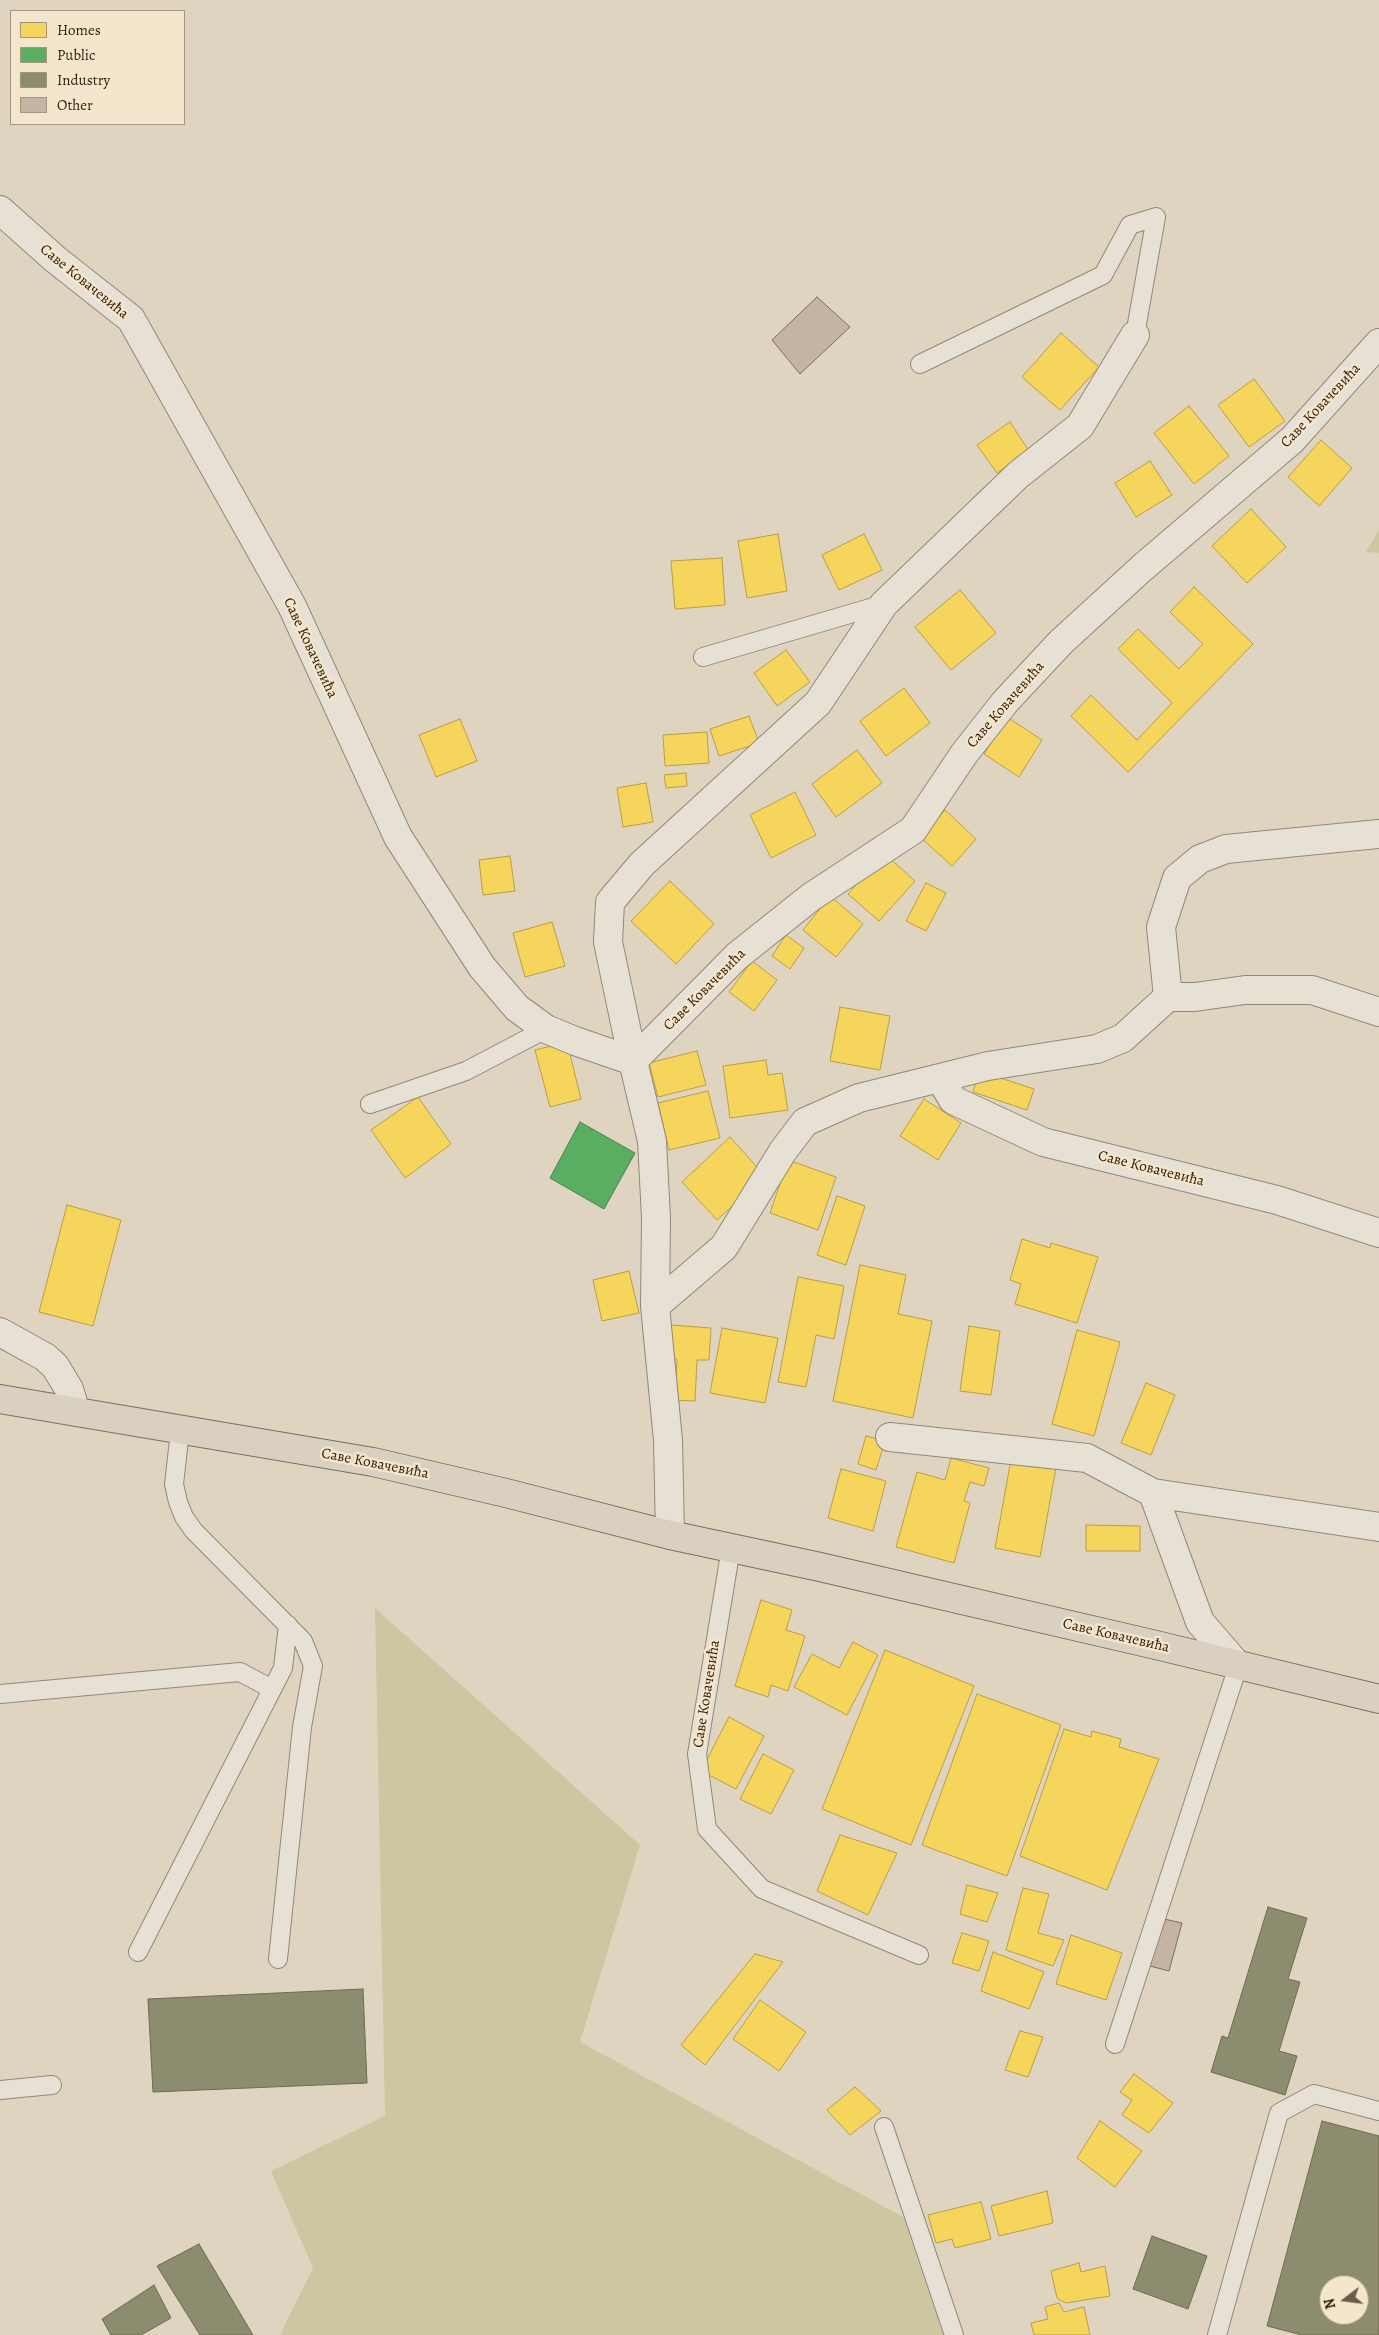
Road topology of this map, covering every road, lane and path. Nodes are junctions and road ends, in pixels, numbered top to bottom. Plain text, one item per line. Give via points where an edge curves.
1 (0, 210) edge
2 (1135, 336) joint
3 (1379, 343) edge
4 (920, 364) dead end
5 (884, 604) junction
6 (703, 657) dead end
7 (1379, 834) edge
8 (1168, 997) junction
9 (1379, 1012) edge
10 (546, 1029) junction
11 (633, 1061) junction
12 (940, 1078) junction
13 (370, 1104) dead end
14 (1379, 1233) edge
15 (655, 1306) junction
16 (0, 1332) edge
17 (0, 1399) edge
18 (76, 1412) junction
19 (180, 1431) junction
20 (890, 1437) dead end
21 (1153, 1493) junction
22 (1379, 1527) edge
23 (670, 1535) junction
24 (730, 1548) junction
25 (288, 1625) junction
26 (1238, 1666) junction
27 (272, 1689) junction
28 (0, 1694) edge
29 (1379, 1699) edge
30 (138, 1952) dead end
31 (919, 1955) dead end
32 (278, 1959) dead end
33 (1115, 2044) dead end
34 (52, 2085) dead end
35 (0, 2090) edge
36 (1379, 2111) edge
37 (884, 2127) dead end
38 (954, 2335) edge
39 (1217, 2335) edge

1 - 10 street, Саве Ковачевића via 131,319 292,606 398,837 482,967 517,1008
2 - 4 lane via 1156,217 1130,225 1103,275
2 - 5 street via 1080,426 1018,475
3 - 11 street, Саве Ковачевића via 1292,440 1061,642 1005,702 964,754 913,830 811,897 737,956
5 - 6 lane
5 - 11 street via 818,703 642,864 610,902 608,942
7 - 8 street via 1226,849 1200,859 1177,878 1161,927
8 - 9 street via 1245,990 1312,990
8 - 12 street via 1123,1038 1097,1049 988,1066
10 - 11 street, Саве Ковачевића
10 - 13 lane via 466,1071
11 - 15 street via 652,1142 656,1218
12 - 14 street, Саве Ковачевића via 953,1100 1043,1142 1277,1200
12 - 15 street via 859,1098 805,1122 783,1151 724,1247
15 - 23 street via 668,1440
16 - 18 street via 55,1366 69,1389
17 - 18 main road, Саве Ковачевића
18 - 19 main road, Саве Ковачевића
19 - 23 main road, Саве Ковачевића via 373,1462 506,1492
19 - 25 lane via 174,1484 184,1517 194,1531
20 - 21 street via 1087,1458
21 - 22 street
21 - 26 street via 1200,1622
23 - 24 main road, Саве Ковачевића
24 - 26 main road, Саве Ковачевића via 1156,1644
24 - 31 lane, Саве Ковачевића via 697,1754 706,1829 762,1889
25 - 27 lane via 283,1668
25 - 32 lane via 304,1641 313,1666 302,1727
26 - 29 main road, Саве Ковачевића
26 - 33 lane
27 - 28 lane via 240,1672
27 - 30 lane
34 - 35 lane
36 - 39 lane via 1314,2094 1279,2113
37 - 38 lane

